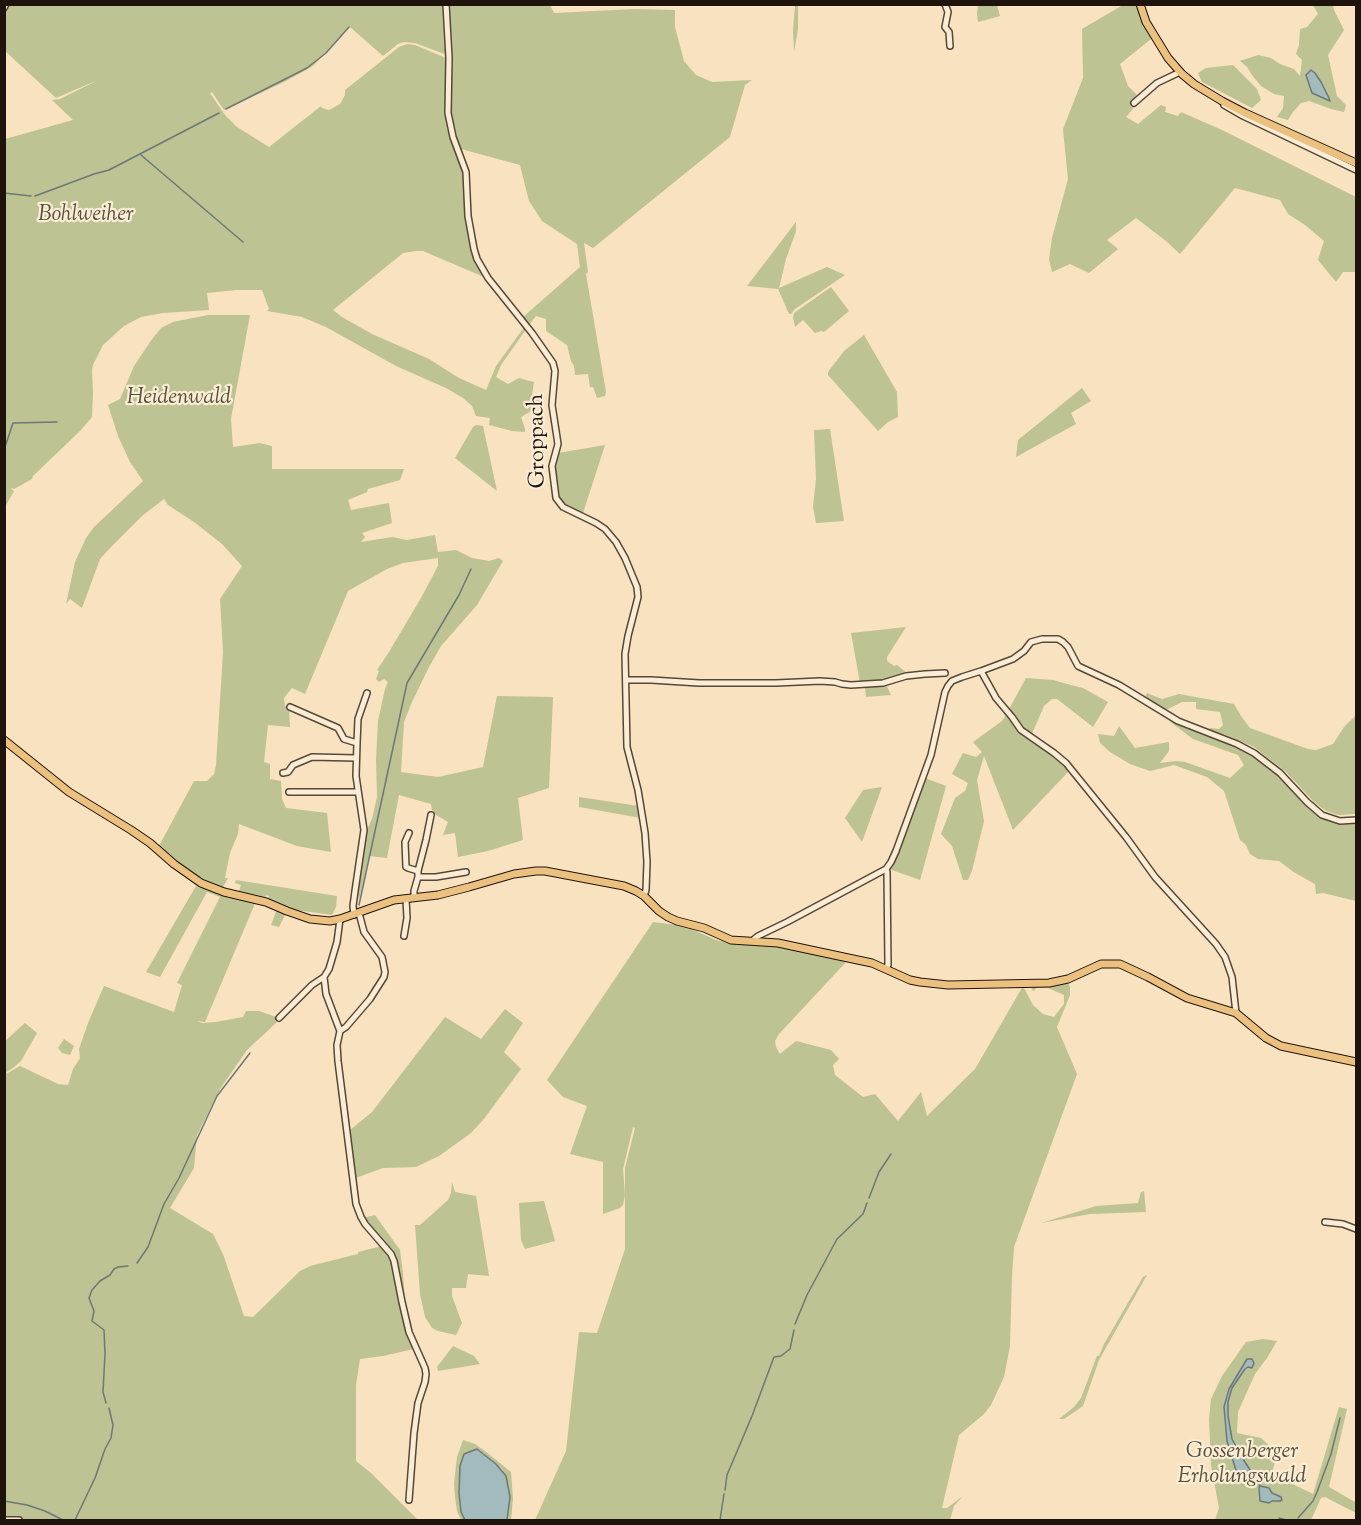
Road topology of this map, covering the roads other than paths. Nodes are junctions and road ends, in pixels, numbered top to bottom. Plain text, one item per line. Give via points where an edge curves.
1 (446, 4) edge
2 (945, 4) edge
3 (1140, 4) edge
4 (950, 46) dead end
5 (1179, 73) junction
6 (1222, 101) junction
7 (1134, 103) dead end
8 (1356, 163) edge
9 (1356, 170) edge
10 (981, 671) junction
11 (945, 673) dead end
12 (626, 680) junction
13 (367, 693) dead end
14 (290, 707) dead end
15 (4, 740) edge
16 (357, 743) junction
17 (356, 758) junction
18 (283, 772) dead end
19 (289, 792) dead end
20 (358, 792) junction
21 (430, 815) dead end
22 (1356, 820) edge
23 (409, 833) dead end
24 (886, 869) junction
25 (466, 872) dead end
26 (418, 874) junction
27 (644, 896) junction
28 (410, 898) junction
29 (356, 914) junction
30 (340, 919) junction
31 (404, 936) dead end
32 (752, 941) junction
33 (886, 968) junction
34 (324, 977) junction
35 (1236, 1013) junction
36 (279, 1018) dead end
37 (340, 1031) junction
38 (1356, 1062) edge
39 (1325, 1222) dead end
40 (1356, 1229) edge
41 (409, 1500) dead end
42 (4, 1520) edge
43 (19, 1521) edge

1 - 12 street, Groppach via 448,113 466,172 474,249 488,278 553,363 553,422 558,444 552,466 556,498 563,507 605,529 625,558 637,587 628,636
2 - 4 street
3 - 5 main road via 1156,40
5 - 6 main road
5 - 7 street via 1157,83
6 - 8 main road
6 - 9 street via 1243,117
10 - 22 street via 1019,655 1031,642 1058,639 1082,669 1119,685 1178,721 1254,753 1322,814 1340,821
10 - 24 street via 948,686 931,755
10 - 35 street via 996,699 1021,730 1066,763 1162,886 1216,944 1232,977
11 - 12 street via 851,685 820,681
12 - 27 street via 627,747 645,833
13 - 16 street via 358,719
14 - 16 street via 338,728 344,739
15 - 30 main road via 69,792 150,843 195,879 310,919
16 - 17 street
17 - 18 street via 312,757
17 - 20 street
19 - 20 street
20 - 29 street via 364,830 353,906
21 - 26 street
23 - 26 street via 405,842 406,866
24 - 32 street
24 - 33 street
25 - 26 street via 436,877
26 - 28 street
27 - 28 main road via 624,886 545,871 514,874 438,895
27 - 32 main road via 677,921 731,940
28 - 29 main road
28 - 31 street
29 - 30 main road
29 - 37 street via 382,957 385,972 370,999
30 - 34 street via 337,942
32 - 33 main road via 790,945
33 - 35 main road via 909,980 933,984 1036,984 1068,979 1101,964 1113,964 1128,967 1186,998
34 - 36 street
34 - 37 street
35 - 38 main road via 1281,1046
37 - 41 street via 338,1061 356,1204 361,1218 394,1261 407,1325 426,1374 414,1432
39 - 40 street
42 - 43 street

